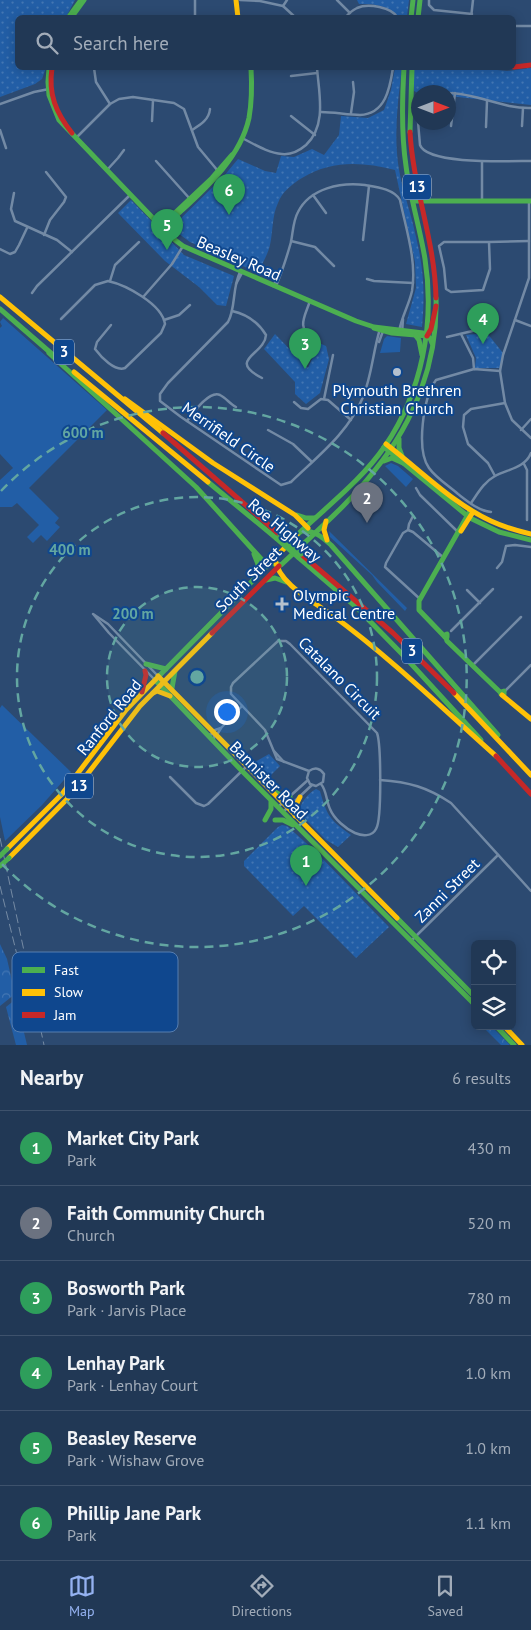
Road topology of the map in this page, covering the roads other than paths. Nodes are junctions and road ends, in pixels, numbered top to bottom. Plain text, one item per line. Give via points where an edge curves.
1 (82, 0) edge
2 (195, 0) edge
3 (238, 0) edge
4 (287, 0) edge
5 (337, 0) edge
6 (413, 0) edge
7 (420, 0) edge
8 (429, 0) edge
9 (473, 0) edge
10 (284, 6) junction
11 (350, 13) joint
12 (72, 15) edge
13 (195, 15) edge
14 (238, 15) edge
15 (293, 15) edge
16 (396, 15) edge
17 (410, 15) edge
18 (418, 15) edge
19 (465, 15) edge
20 (471, 15) edge
21 (516, 26) edge
22 (531, 26) edge
23 (531, 65) edge
24 (516, 67) edge
25 (50, 70) edge
26 (94, 70) edge
27 (251, 70) edge
28 (392, 70) edge
29 (404, 70) edge
30 (412, 70) edge
31 (317, 73) joint
32 (291, 76) dead end
33 (353, 82) dead end
34 (49, 89) junction
35 (456, 93) edge
36 (153, 100) junction
37 (487, 101) junction
38 (0, 104) edge
39 (110, 104) junction
40 (523, 108) junction
41 (531, 108) edge
42 (210, 109) dead end
43 (320, 112) junction
44 (351, 114) junction
45 (290, 116) dead end
46 (152, 122) dead end
47 (522, 126) dead end
48 (486, 127) dead end
49 (0, 130) edge
50 (192, 130) junction
51 (420, 130) edge
52 (315, 135) junction
53 (76, 137) junction
54 (242, 138) junction
55 (6, 148) dead end
56 (124, 150) dead end
57 (156, 161) dead end
58 (531, 161) edge
59 (482, 162) junction
60 (107, 170) junction
61 (46, 172) dead end
62 (219, 172) junction
63 (368, 186) junction
64 (14, 193) dead end
65 (130, 195) junction
66 (313, 195) junction
67 (190, 200) junction
68 (482, 201) junction
69 (530, 201) edge
70 (422, 202) junction
71 (414, 203) junction
72 (326, 213) dead end
73 (162, 227) junction
74 (27, 228) junction
75 (44, 235) junction
76 (363, 240) dead end
77 (291, 241) junction
78 (529, 241) junction
79 (139, 242) dead end
80 (489, 242) junction
81 (183, 246) junction
82 (0, 249) edge
83 (72, 252) junction
84 (334, 266) dead end
85 (241, 272) junction
86 (367, 279) dead end
87 (110, 281) junction
88 (530, 282) edge
89 (413, 283) junction
90 (274, 287) junction
91 (32, 293) dead end
92 (144, 296) junction
93 (0, 297) edge
94 (310, 302) junction
95 (190, 305) dead end
96 (436, 305) junction
97 (0, 309) edge
98 (232, 311) junction
99 (61, 320) dead end
100 (164, 320) junction
101 (515, 320) junction
102 (111, 325) dead end
103 (531, 326) edge
104 (485, 328) dead end
105 (382, 330) junction
106 (400, 332) junction
107 (461, 333) junction
108 (416, 336) junction
109 (427, 336) junction
110 (447, 337) dead end
111 (312, 342) dead end
112 (433, 346) junction
113 (49, 353) junction
114 (333, 355) dead end
115 (422, 362) junction
116 (474, 369) junction
117 (500, 372) junction
118 (262, 378) dead end
119 (97, 380) junction
120 (324, 399) junction
121 (294, 402) dead end
122 (505, 402) junction
123 (236, 407) dead end
124 (531, 419) edge
125 (351, 420) junction
126 (187, 421) junction
127 (268, 430) dead end
128 (521, 430) junction
129 (399, 438) junction
130 (531, 438) edge
131 (385, 446) junction
132 (391, 450) junction
133 (531, 453) edge
134 (402, 456) junction
135 (383, 461) junction
136 (312, 462) junction
137 (403, 463) junction
138 (524, 464) junction
139 (494, 476) junction
140 (416, 488) dead end
141 (471, 503) junction
142 (491, 512) dead end
143 (470, 514) junction
144 (295, 515) junction
145 (413, 516) dead end
146 (315, 518) junction
147 (327, 519) junction
148 (528, 520) dead end
149 (310, 529) junction
150 (408, 530) junction
151 (459, 533) junction
152 (531, 534) edge
153 (278, 537) junction
154 (531, 540) edge
155 (330, 544) junction
156 (531, 547) edge
157 (251, 548) junction
158 (300, 556) junction
159 (444, 558) junction
160 (273, 567) junction
161 (498, 568) dead end
162 (257, 577) junction
163 (266, 580) junction
164 (288, 582) junction
165 (493, 589) dead end
166 (467, 590) dead end
167 (420, 599) junction
168 (480, 603) junction
169 (521, 617) dead end
170 (447, 635) junction
171 (146, 664) junction
172 (473, 665) junction
173 (531, 665) edge
174 (166, 668) junction
175 (176, 669) junction
176 (145, 671) junction
177 (157, 678) junction
178 (162, 683) junction
179 (172, 690) junction
180 (142, 692) junction
181 (503, 693) junction
182 (151, 694) junction
183 (172, 697) junction
184 (242, 706) junction
185 (531, 719) edge
186 (214, 734) junction
187 (207, 735) junction
188 (215, 743) junction
189 (514, 756) junction
190 (497, 757) junction
191 (244, 769) junction
192 (309, 771) junction
193 (531, 774) edge
194 (170, 777) dead end
195 (308, 780) junction
196 (380, 780) junction
197 (320, 784) junction
198 (312, 785) junction
199 (268, 789) junction
200 (531, 794) edge
201 (290, 797) junction
202 (300, 797) junction
203 (269, 798) junction
204 (283, 808) junction
205 (295, 816) junction
206 (265, 820) dead end
207 (275, 820) dead end
208 (299, 828) junction
209 (498, 855) junction
210 (0, 856) edge
211 (0, 866) edge
212 (531, 891) edge
213 (413, 939) junction
214 (471, 993) edge
215 (471, 1001) edge
216 (500, 1030) edge
217 (508, 1030) edge
218 (514, 1045) edge
219 (522, 1045) edge

1 - 12 main road
2 - 13 street
3 - 10 street
3 - 14 main road
4 - 10 street
5 - 11 street
6 - 17 main road
7 - 18 main road
8 - 19 street via 434,10
9 - 20 street
10 - 15 street
11 - 16 street via 359,7 375,6
21 - 22 street
23 - 24 main road
25 - 34 main road, Beasley Road
26 - 39 street via 96,82
27 - 54 main road via 252,104
28 - 44 street via 384,102 368,113
29 - 71 main road, South Street / 13 via 403,144
30 - 70 main road, South Street / 13 via 410,135
31 - 32 street
31 - 43 street
33 - 44 street
34 - 38 street
34 - 53 main road, Beasley Road via 56,109
35 - 37 street
36 - 39 street via 129,97
36 - 46 street
36 - 50 street via 182,107
37 - 40 street
37 - 48 street
39 - 53 street
40 - 41 street
40 - 47 street
42 - 50 street via 206,120
43 - 44 street
43 - 52 street
45 - 52 street
49 - 55 street
50 - 62 street via 201,152
51 - 59 street via 421,149 426,152
52 - 54 street via 300,150 284,154
53 - 60 main road, Beasley Road
54 - 62 main road via 231,159
56 - 60 street
57 - 67 street
58 - 59 street
59 - 68 street
60 - 65 main road, Beasley Road
61 - 75 street via 66,197
62 - 67 main road
63 - 66 street via 340,185
63 - 76 street
63 - 89 street via 396,194 400,200 412,254
64 - 74 street via 13,218
65 - 73 main road, Beasley Road
65 - 83 street
66 - 72 street
66 - 77 street via 297,213
67 - 73 main road
68 - 69 main road
68 - 70 main road
69 - 78 street
70 - 71 main road
70 - 96 main road, South Street / 13 via 434,261
71 - 109 main road, South Street / 13 via 428,274
73 - 81 main road, Beasley Road
74 - 75 street
74 - 82 street via 15,252 10,254
75 - 83 street via 62,243
77 - 84 street via 315,247
77 - 90 street
78 - 80 street
78 - 88 street
79 - 87 street via 115,266
80 - 80 street via 441,243 439,248 448,291 483,290 490,269
81 - 85 main road, Beasley Road
81 - 92 street
83 - 91 street
85 - 90 main road, Beasley Road
85 - 98 street, Merrifield Circle via 234,288
86 - 89 street
87 - 92 street
87 - 99 street via 95,285
88 - 101 street
89 - 106 street
90 - 94 main road, Beasley Road
92 - 100 street
93 - 119 main road, Roe Highway / 3
94 - 105 main road, Beasley Road
94 - 111 street via 302,327
95 - 100 street via 179,316
96 - 109 main road
96 - 112 main road, South Street / 13
97 - 113 main road, Roe Highway / 3
98 - 118 street via 246,315 266,335 262,345 247,360 249,370
98 - 126 street, Merrifield Circle via 224,327 160,394 162,403
100 - 102 street via 161,333 123,369 115,368 95,349
101 - 103 street
101 - 117 street
104 - 107 street
105 - 106 main road, Beasley Road
105 - 125 street, Merrifield Circle via 364,396
106 - 108 main road, Beasley Road
106 - 109 main road, Beasley Road
107 - 110 street
107 - 116 street via 473,358
108 - 109 main road, Beasley Road
108 - 115 main road via 421,346
109 - 112 main road
109 - 115 main road, South Street / 13
112 - 129 main road, South Street / 13 via 418,400
113 - 153 main road, Roe Highway / 3
113 - 157 main road via 196,487
114 - 120 street
115 - 131 main road, South Street / 13 via 418,379
116 - 117 street
116 - 141 street via 436,380 423,419 424,455 428,466
117 - 122 street
119 - 144 main road via 196,451
119 - 153 main road, Roe Highway / 3 via 177,445
120 - 121 street via 308,409
120 - 125 street
122 - 128 street via 512,420
122 - 139 street via 470,408 464,415 463,427 468,444 488,463
123 - 126 street via 214,394
124 - 128 street
125 - 136 street, Merrifield Circle
126 - 136 street, Merrifield Circle via 281,485 291,482
127 - 136 street via 293,444
128 - 130 street
129 - 132 main road, South Street / 13
129 - 134 main road
131 - 132 main road
131 - 146 main road, South Street / 13 via 363,474
132 - 134 main road
132 - 135 main road, South Street / 13
132 - 137 main road
133 - 138 street
134 - 143 main road
135 - 137 main road via 392,458
135 - 147 main road, South Street / 13
137 - 143 main road
138 - 139 street
138 - 148 street via 527,470
139 - 141 street
140 - 151 street
141 - 142 street
143 - 151 main road
143 - 152 main road
143 - 154 main road via 499,532
144 - 146 main road
144 - 149 main road
145 - 150 street
146 - 149 main road, South Street / 13
147 - 149 main road, South Street / 13
147 - 155 main road via 324,530
149 - 155 main road
149 - 160 main road, South Street / 13 via 307,538 281,565
149 - 160 main road, South Street / 13 via 301,532 275,558
150 - 159 street
150 - 167 street via 385,567
151 - 159 main road
153 - 158 main road, Roe Highway / 3, bridge
155 - 189 main road
156 - 161 street via 506,546
157 - 160 main road
157 - 162 main road via 257,560
158 - 189 main road, Roe Highway / 3 via 393,633
158 - 190 main road, Roe Highway / 3 via 355,606
159 - 167 main road
160 - 162 main road, South Street / 13
160 - 163 main road, South Street / 13
160 - 164 main road
162 - 174 main road, South Street / 13
163 - 164 main road via 274,578
163 - 175 main road, South Street / 13
164 - 190 main road via 386,657
165 - 168 street
166 - 168 street
167 - 170 main road via 419,610
168 - 170 street
169 - 172 street
170 - 172 main road
171 - 174 main road
171 - 176 street, Bannister Road via 108,624 93,614
171 - 177 street, Bannister Road
172 - 181 main road
173 - 181 street
174 - 177 main road, South Street / 13
175 - 178 main road, South Street / 13
175 - 179 main road
176 - 177 street, Bannister Road
176 - 180 main road
177 - 178 main road, Bannister Road
177 - 180 main road, Ranford Road / 13
178 - 179 main road, Bannister Road
178 - 182 main road, Ranford Road / 13
178 - 183 main road, Bannister Road
179 - 186 main road, Bannister Road
180 - 210 main road, Ranford Road / 13, bridge via 62,793
181 - 185 main road
182 - 183 main road via 157,691
182 - 211 main road, Ranford Road / 13, bridge via 72,794
183 - 187 main road, Bannister Road
184 - 186 street
184 - 192 street, Catalano Circuit via 265,730 277,759
184 - 196 street, Catalano Circuit via 230,694 233,682 274,643 286,641 377,733
186 - 187 street
186 - 188 street
186 - 191 main road, Bannister Road
187 - 188 main road, Bannister Road
188 - 191 main road, Bannister Road
189 - 193 main road, Roe Highway / 3
190 - 200 main road, Roe Highway / 3
191 - 194 street via 204,806 196,803
191 - 199 main road, Bannister Road
191 - 203 main road, Bannister Road
192 - 195 street
192 - 197 street, Catalano Circuit via 314,768 322,771 324,780
195 - 198 street
195 - 201 street
196 - 197 street, Catalano Circuit via 378,823 374,832 368,835 354,832 335,817
196 - 209 street via 405,783 436,793 451,803
197 - 198 street
198 - 202 street
199 - 201 main road
199 - 204 main road, Bannister Road
201 - 204 street
202 - 204 street
202 - 205 main road via 294,809
203 - 204 main road, Bannister Road
203 - 206 main road via 272,805
204 - 205 main road, Bannister Road
204 - 208 main road, Bannister Road
205 - 213 main road, Bannister Road
207 - 208 main road via 283,820
208 - 213 main road, Bannister Road
209 - 212 street
209 - 213 street, Zanni Street
213 - 214 main road, Bannister Road
213 - 215 main road, Bannister Road
216 - 218 main road
217 - 219 main road

